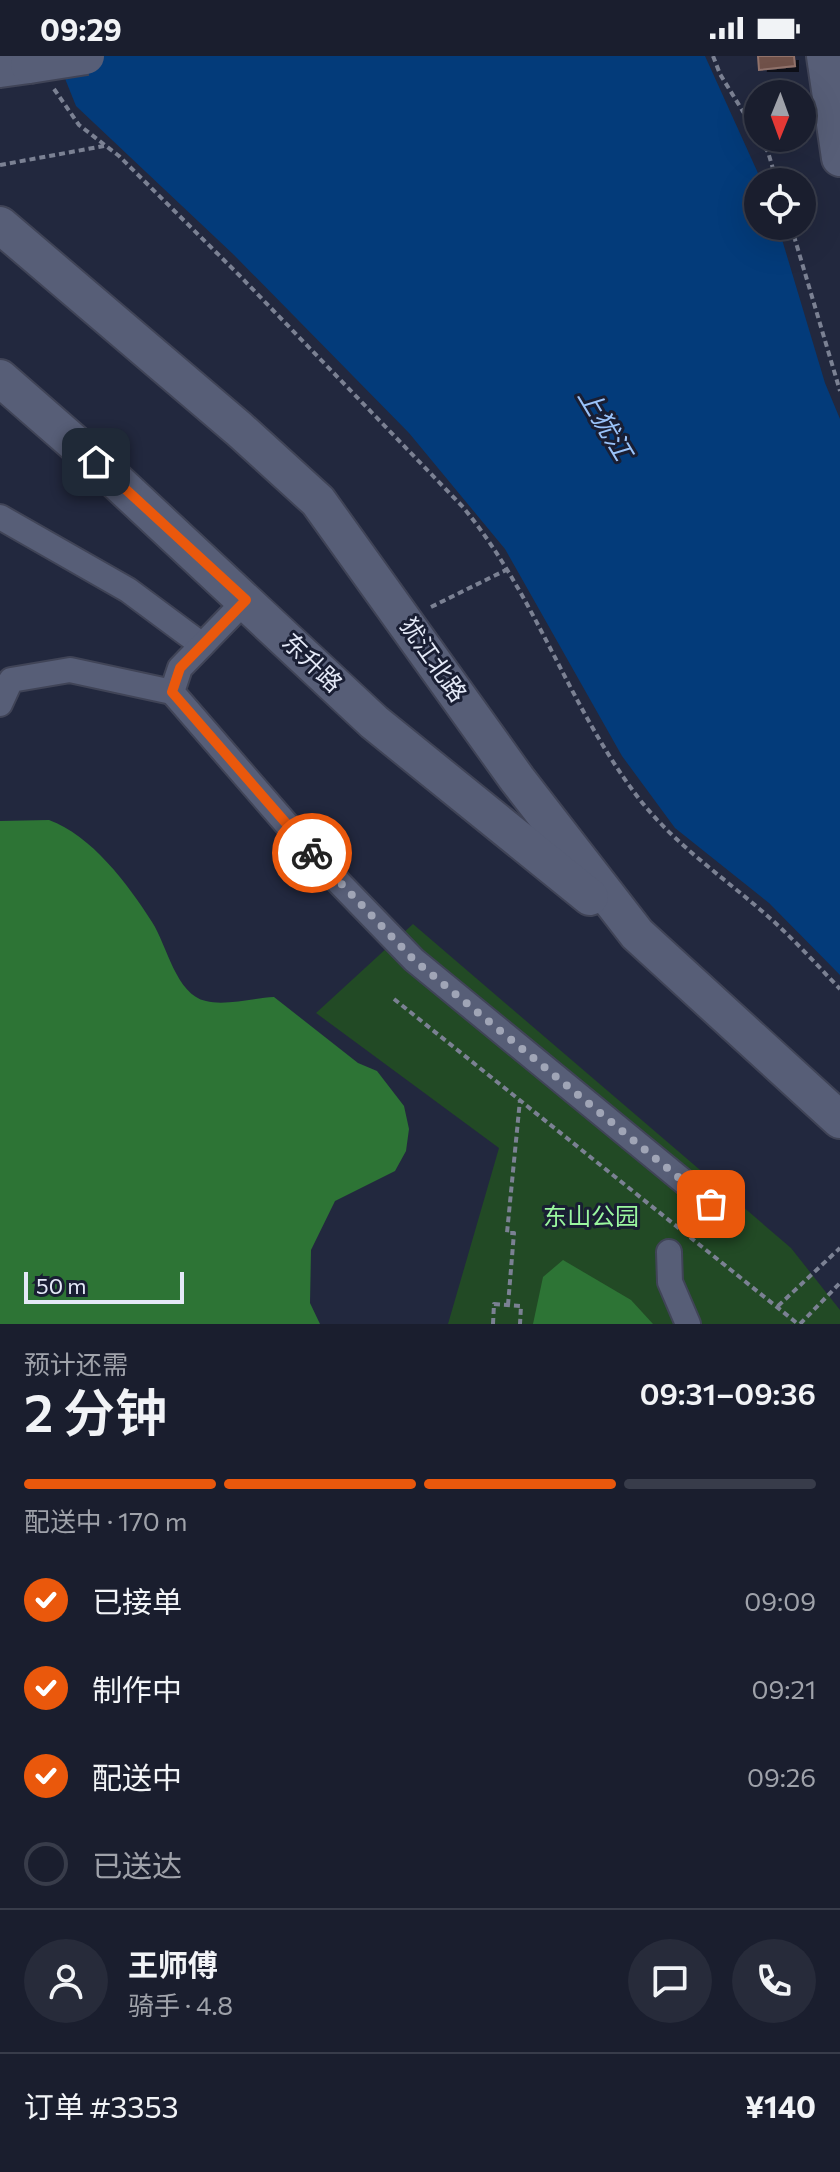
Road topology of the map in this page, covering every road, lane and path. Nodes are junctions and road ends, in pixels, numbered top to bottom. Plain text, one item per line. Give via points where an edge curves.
1 (86, 56) edge
2 (713, 56) edge
3 (825, 56) edge
4 (27, 72) edge
5 (744, 113) edge
6 (106, 145) junction
7 (840, 158) edge
8 (0, 165) edge
9 (0, 225) edge
10 (795, 240) edge
11 (0, 378) edge
12 (840, 391) edge
13 (0, 517) edge
14 (508, 569) junction
15 (246, 600) junction
16 (431, 607) dead end
17 (202, 645) junction
18 (172, 692) junction
19 (0, 704) edge
20 (637, 934) junction
21 (840, 989) edge
22 (394, 999) dead end
23 (520, 1100) junction
24 (840, 1120) edge
25 (711, 1204) dead end
26 (840, 1248) edge
27 (669, 1252) dead end
28 (840, 1283) edge
29 (508, 1305) junction
30 (778, 1306) junction
31 (493, 1324) edge
32 (520, 1324) edge
33 (688, 1324) edge
34 (799, 1324) edge

1 - 4 street, bridge
2 - 5 path
3 - 7 street
4 - 6 path
6 - 8 path
6 - 14 path via 353,391 462,506
9 - 20 street, 犹江北路 via 318,501 517,779
10 - 12 path
11 - 15 street, 东升路
13 - 17 street via 128,590
14 - 16 path
14 - 21 path via 633,792 665,830 765,914
15 - 17 street
15 - 20 street, 东升路 via 374,722
17 - 18 street via 180,668
18 - 19 street via 70,670 11,680
18 - 25 street via 322,865 414,960
20 - 24 street, 犹江北路
22 - 23 path
23 - 29 path via 507,1233 514,1233
23 - 30 path
26 - 30 path
27 - 33 street via 670,1282
28 - 34 path
29 - 31 path via 494,1304
29 - 32 path via 521,1306
30 - 34 path

